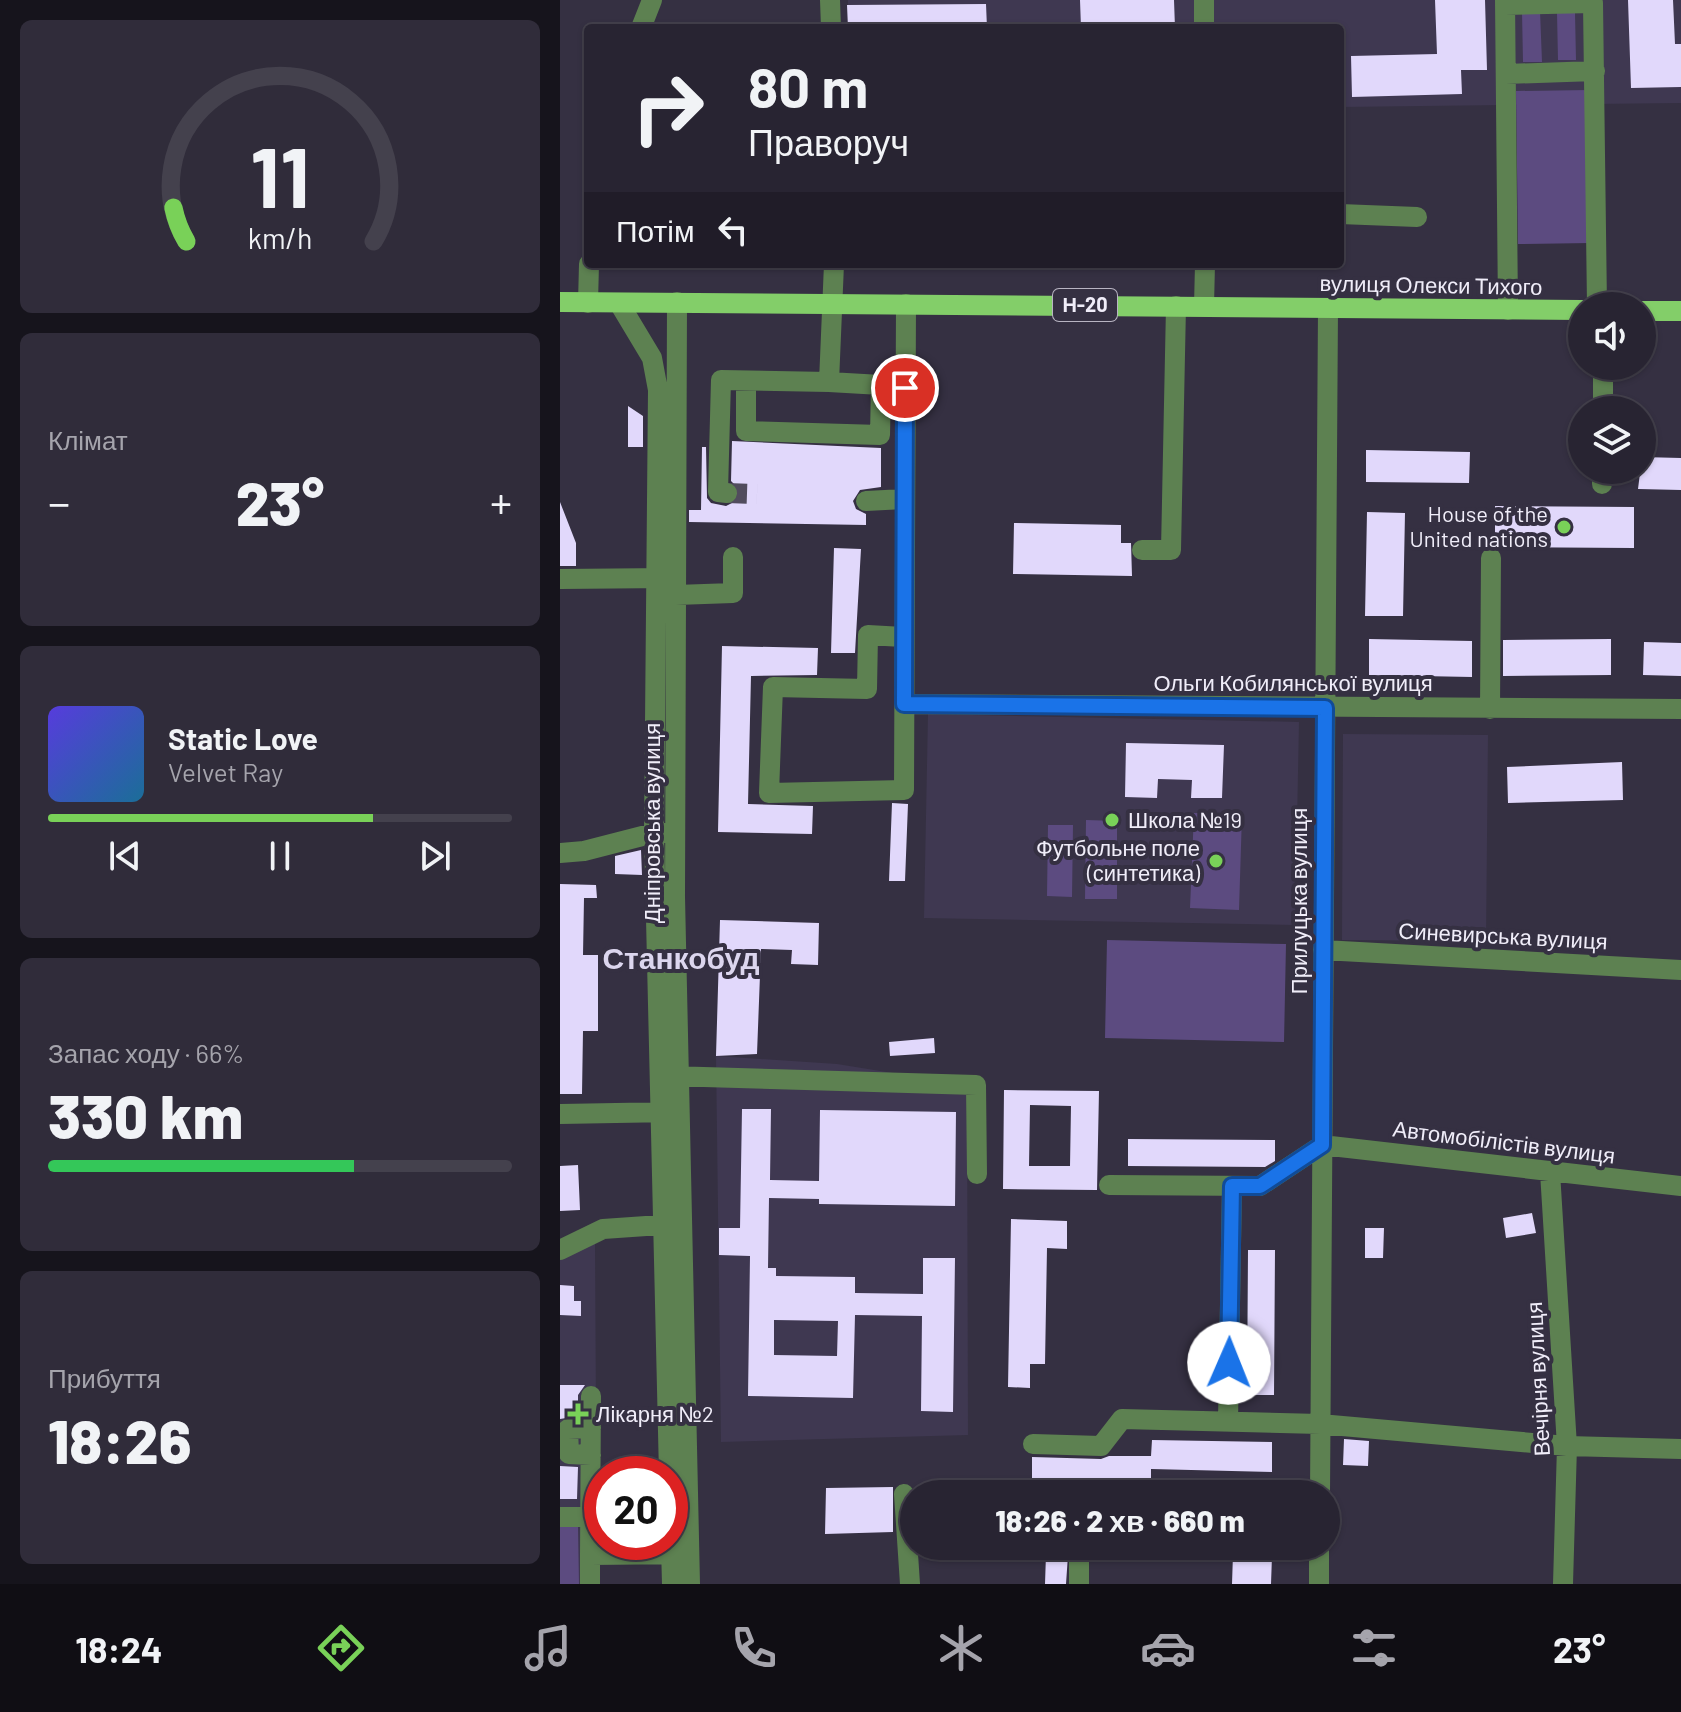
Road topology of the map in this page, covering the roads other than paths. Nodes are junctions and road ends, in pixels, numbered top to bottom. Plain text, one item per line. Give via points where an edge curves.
1 (652, 0) edge
2 (830, 0) edge
3 (1204, 0) edge
4 (1593, 1) edge
5 (1505, 3) edge
6 (643, 24) edge
7 (831, 24) edge
8 (1204, 24) edge
9 (1595, 71) junction
10 (1506, 74) junction
11 (1344, 214) edge
12 (1417, 217) dead end
13 (589, 268) edge
14 (834, 268) edge
15 (1205, 268) edge
16 (1597, 292) edge
17 (560, 302) edge
18 (677, 302) junction
19 (588, 303) junction
20 (619, 303) junction
21 (835, 304) junction
22 (906, 304) junction
23 (1176, 306) junction
24 (1204, 306) junction
25 (1328, 308) junction
26 (1508, 310) junction
27 (1568, 310) edge
28 (1656, 311) edge
29 (1681, 311) edge
30 (746, 381) junction
31 (829, 382) junction
32 (727, 493) dead end
33 (904, 499) junction
34 (866, 501) dead end
35 (1142, 550) dead end
36 (733, 557) dead end
37 (1491, 558) dead end
38 (560, 579) edge
39 (670, 583) junction
40 (903, 637) junction
41 (904, 704) junction
42 (1325, 708) junction
43 (1490, 709) junction
44 (1681, 709) edge
45 (665, 833) junction
46 (560, 853) edge
47 (1323, 950) junction
48 (1681, 970) edge
49 (670, 1076) junction
50 (671, 1112) junction
51 (560, 1114) edge
52 (1322, 1145) junction
53 (1550, 1172) junction
54 (977, 1174) dead end
55 (1109, 1185) dead end
56 (1232, 1186) junction
57 (1681, 1186) edge
58 (674, 1224) junction
59 (560, 1250) edge
60 (591, 1396) dead end
61 (1228, 1422) junction
62 (1320, 1424) junction
63 (1033, 1444) dead end
64 (1567, 1446) junction
65 (1681, 1449) edge
66 (591, 1456) edge
67 (669, 1456) edge
68 (678, 1456) edge
69 (1320, 1480) edge
70 (560, 1517) edge
71 (584, 1517) edge
72 (590, 1560) edge
73 (678, 1560) edge
74 (682, 1560) edge
75 (908, 1560) edge
76 (1319, 1560) edge
77 (1079, 1562) dead end
78 (590, 1584) edge
79 (672, 1584) edge
80 (690, 1584) edge
81 (910, 1584) edge
82 (1079, 1584) edge
83 (1319, 1584) edge
84 (1563, 1584) edge

1 - 6 street
2 - 7 street
3 - 8 street
4 - 5 street
4 - 9 street
5 - 10 street
9 - 10 street
9 - 16 street
10 - 26 street
11 - 12 street
13 - 19 street
14 - 21 street
15 - 24 street
17 - 19 main road, вулиця Олекси Тихого / Н-20
18 - 20 main road, вулиця Олекси Тихого / Н-20
18 - 21 main road, вулиця Олекси Тихого / Н-20
18 - 39 street, Дніпровська вулиця
19 - 20 main road, вулиця Олекси Тихого / Н-20
20 - 39 street, Дніпровська вулиця via 652,358 658,390
21 - 22 main road, вулиця Олекси Тихого / Н-20
21 - 31 street
22 - 23 main road, вулиця Олекси Тихого / Н-20
22 - 33 street
23 - 24 main road, вулиця Олекси Тихого / Н-20
23 - 35 street via 1171,550
24 - 25 main road, вулиця Олекси Тихого / Н-20
25 - 26 main road, вулиця Олекси Тихого / Н-20
25 - 42 street, Прилуцька вулиця
26 - 27 main road, вулиця Олекси Тихого / Н-20
28 - 29 main road
30 - 31 street
30 - 31 street via 746,431 880,435 881,385
30 - 32 street via 721,380 718,492
33 - 34 street
33 - 40 street
36 - 39 street via 733,593
37 - 43 street
38 - 39 street
39 - 45 street, Дніпровська вулиця
40 - 41 street
40 - 41 street via 868,635 867,689 773,687 769,793 904,790
41 - 42 street, Ольги Кобилянської вулиця
42 - 43 street, Ольги Кобилянської вулиця
42 - 47 street, Прилуцька вулиця
43 - 44 street, Ольги Кобилянської вулиця
45 - 46 street
45 - 49 street, Дніпровська вулиця
47 - 48 street, Синевирська вулиця
47 - 52 street, Прилуцька вулиця
49 - 50 street, Дніпровська вулиця
49 - 54 street via 976,1085
50 - 51 street
50 - 58 street, Дніпровська вулиця
52 - 53 street, Автомобілістів вулиця
52 - 56 street via 1260,1186
52 - 62 street, Прилуцька вулиця
53 - 57 street, Автомобілістів вулиця
53 - 64 street, Вечірня вулиця
55 - 56 street
56 - 61 street
58 - 59 street via 603,1229
58 - 67 street, Дніпровська вулиця
58 - 68 street, Дніпровська вулиця
60 - 66 street
61 - 62 street
61 - 63 street via 1122,1419 1101,1446
62 - 64 street
62 - 69 street, Прилуцька вулиця
64 - 65 street
64 - 84 street, Вечірня вулиця
70 - 71 street
72 - 78 street
73 - 79 street, Дніпровська вулиця
74 - 80 street, Дніпровська вулиця
75 - 81 street
76 - 83 street
77 - 82 street

